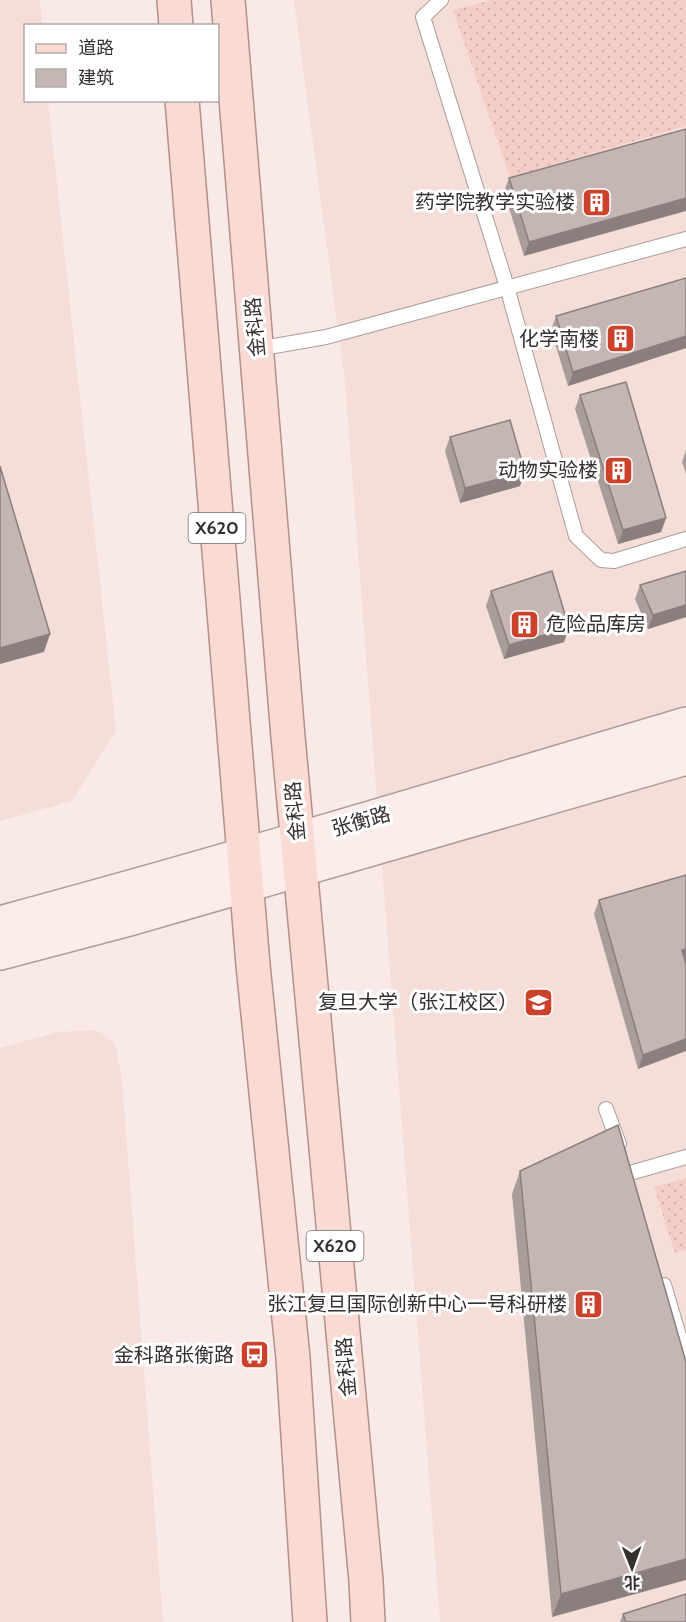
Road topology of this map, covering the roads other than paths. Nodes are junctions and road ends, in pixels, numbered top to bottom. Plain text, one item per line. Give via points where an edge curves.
1 (174, 0) edge
2 (228, 0) edge
3 (441, 0) edge
4 (176, 24) edge
5 (182, 102) edge
6 (686, 239) edge
7 (507, 287) junction
8 (256, 349) junction
9 (686, 539) edge
10 (686, 724) edge
11 (686, 758) edge
12 (299, 854) junction
13 (245, 870) junction
14 (0, 923) edge
15 (0, 953) edge
16 (606, 1109) dead end
17 (686, 1157) edge
18 (659, 1271) edge
19 (686, 1359) edge
20 (310, 1622) edge
21 (368, 1622) edge

1 - 4 main road
2 - 8 main road, 金科路 / X620
3 - 7 lane via 423,17
5 - 13 main road, X620
6 - 7 lane
7 - 8 lane via 326,337
7 - 9 lane via 576,536 601,560 614,561
8 - 12 main road, 金科路 / X620
10 - 12 main road, 张衡路
11 - 12 main road, 张衡路
12 - 13 main road, 张衡路
12 - 21 main road, 金科路 / X620
13 - 14 main road, 张衡路 via 125,889
13 - 15 main road, 张衡路 via 133,918
13 - 20 main road, X620 via 293,1358
16 - 17 lane via 627,1168
18 - 19 lane

